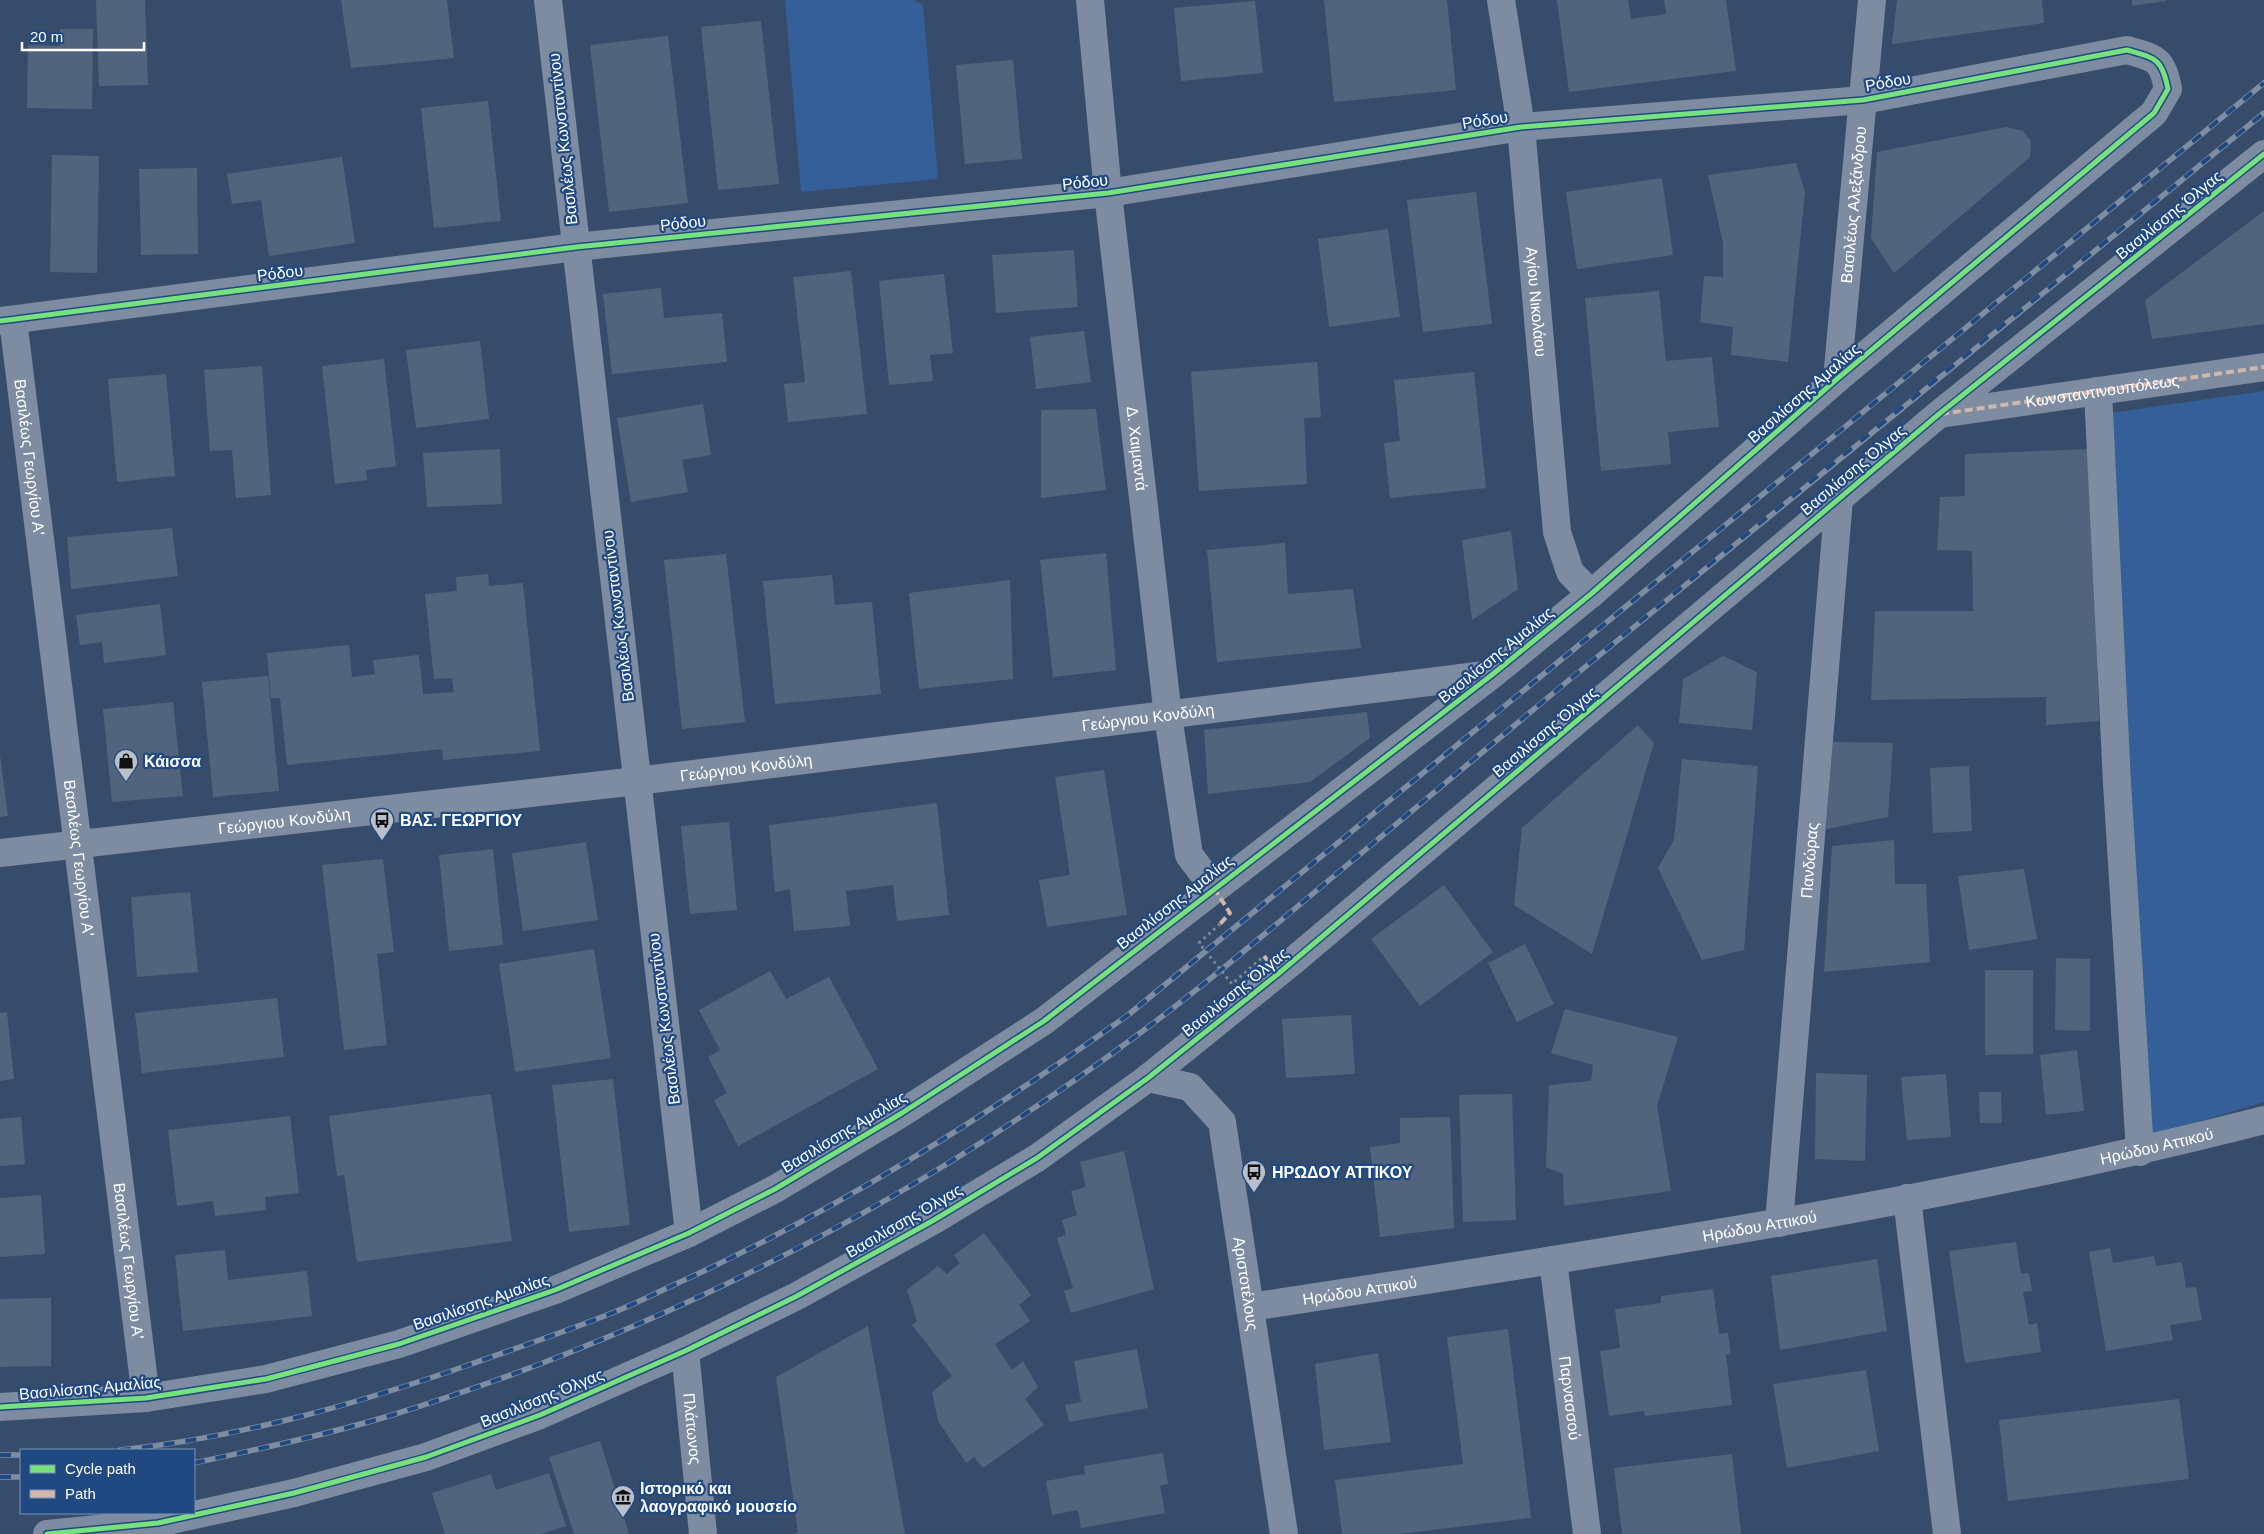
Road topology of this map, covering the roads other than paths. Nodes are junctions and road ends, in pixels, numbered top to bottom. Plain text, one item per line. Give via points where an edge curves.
1 (548, 0) edge
2 (1090, 0) edge
3 (1501, 0) edge
4 (1872, 0) edge
5 (2165, 69) joint
6 (1863, 100) junction
7 (1520, 127) junction
8 (2264, 154) edge
9 (1108, 193) junction
10 (576, 247) junction
11 (7, 321) edge
12 (2264, 367) edge
13 (1837, 379) junction
14 (2098, 391) junction
15 (1939, 414) junction
16 (1839, 498) junction
17 (1591, 594) junction
18 (1493, 674) junction
19 (1168, 716) junction
20 (637, 781) junction
21 (79, 844) junction
22 (0, 853) edge
23 (1214, 888) junction
24 (1148, 1078) junction
25 (2264, 1120) edge
26 (2140, 1152) junction
27 (1907, 1198) junction
28 (1779, 1223) junction
29 (689, 1233) junction
30 (1553, 1260) junction
31 (1251, 1306) junction
32 (685, 1351) junction
33 (146, 1398) junction
34 (0, 1407) edge
35 (159, 1528) edge
36 (47, 1534) edge
37 (703, 1534) edge
38 (1284, 1534) edge
39 (1587, 1534) edge
40 (1947, 1534) edge

1 - 10 street, Βασιλέως Κωνσταντίνου
2 - 9 street, Δ. Χαιμαντά
3 - 7 street, Αγίου Νικολάου
4 - 6 street, Βασιλέως Αλεξάνδρου
5 - 6 street, Ρόδου via 2150,57 2127,50
5 - 13 street, Βασιλίσσης Αμαλίας via 2168,89 2154,113
6 - 7 street, Ρόδου
6 - 13 street, Βασιλέως Αλεξάνδρου
7 - 9 street, Ρόδου
7 - 17 street, Αγίου Νικολάου via 1557,532 1570,572
8 - 15 street, Βασιλίσσης Όλγας
9 - 10 street, Ρόδου
9 - 19 street, Δ. Χαιμαντά
10 - 11 street, Ρόδου
10 - 20 street, Βασιλέως Κωνσταντίνου
11 - 21 street, Βασιλέως Γεωργίου Α'
12 - 14 street, Κωνσταντινουπόλεως
13 - 17 street, Βασιλίσσης Αμαλίας
14 - 15 street, Κωνσταντινουπόλεως
14 - 26 street via 2117,783
15 - 16 street, Βασιλίσσης Όλγας
16 - 24 street, Βασιλίσσης Όλγας via 1293,961
16 - 28 street, Πανδώρας
17 - 18 street, Βασιλίσσης Αμαλίας
18 - 19 street, Γεώργιου Κονδύλη
18 - 23 street, Βασιλίσσης Αμαλίας
19 - 20 street, Γεώργιου Κονδύλη
19 - 23 street, Δ. Χαιμαντά via 1189,855
20 - 21 street, Γεώργιου Κονδύλη
20 - 29 street, Βασιλέως Κωνσταντίνου
21 - 22 street, Γεώργιου Κονδύλη
21 - 33 street, Βασιλέως Γεωργίου Α'
23 - 29 street, Βασιλίσσης Αμαλίας via 1044,1021 783,1184
24 - 31 street, Αριστοτέλους via 1190,1087 1222,1122
24 - 32 street, Βασιλίσσης Όλγας via 1036,1158 934,1220 796,1296
25 - 26 street, Ηρώδου Αττικού
26 - 27 street, Ηρώδου Αττικού
27 - 28 street, Ηρώδου Αττικού
27 - 40 street
28 - 30 street, Ηρώδου Αττικού
29 - 33 street, Βασιλίσσης Αμαλίας via 556,1290 399,1344 266,1379
30 - 31 street, Ηρώδου Αττικού
30 - 39 street, Παρνασσού
31 - 38 street, Αριστοτέλους
32 - 35 street, Βασιλίσσης Όλγας via 540,1415 426,1457
32 - 37 street, Πλάτωνος
33 - 34 street, Βασιλίσσης Αμαλίας
35 - 36 street, Βασιλίσσης Όλγας

